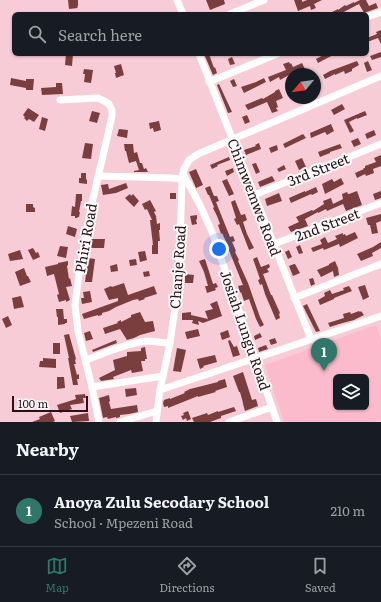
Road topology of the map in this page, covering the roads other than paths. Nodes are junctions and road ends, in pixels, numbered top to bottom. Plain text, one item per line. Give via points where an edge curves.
1 (177, 0) edge
2 (264, 0) edge
3 (182, 12) edge
4 (235, 12) edge
5 (381, 12) edge
6 (369, 16) edge
7 (200, 56) edge
8 (272, 56) edge
9 (381, 76) edge
10 (209, 82) junction
11 (60, 100) dead end
12 (233, 139) junction
13 (381, 144) edge
14 (98, 176) junction
15 (183, 177) junction
16 (254, 195) junction
17 (381, 203) edge
18 (274, 244) junction
19 (381, 264) edge
20 (294, 298) junction
21 (381, 316) edge
22 (311, 339) junction
23 (170, 343) junction
24 (255, 358) junction
25 (86, 360) junction
26 (163, 376) junction
27 (92, 387) junction
28 (160, 390) junction
29 (272, 406) junction
30 (157, 411) junction
31 (99, 422) edge
32 (120, 422) edge
33 (156, 422) edge
34 (229, 422) edge
35 (278, 422) edge

1 - 3 street
2 - 4 street
5 - 6 street
7 - 10 street, Chimwemwe Road
8 - 10 street
9 - 12 street, Chanje Road
10 - 12 street, Chimwemwe Road
11 - 14 street, Phiri Road via 98,98 112,110
12 - 15 street, Chanje Road via 189,160
12 - 16 street, Chimwemwe Road
13 - 16 street, 3rd Street
14 - 15 street
14 - 25 street, Phiri Road via 75,305 78,331
15 - 23 street, Chanje Road via 179,280
15 - 24 street, Josiah Lungu Road via 212,232
16 - 18 street, Chimwemwe Road
17 - 18 street, 2nd Street
18 - 20 street, Chimwemwe Road
19 - 20 street
20 - 22 street, Chimwemwe Road
21 - 22 street
22 - 24 street
23 - 25 street via 142,342
23 - 26 street, Chanje Road
24 - 28 street
24 - 29 street, Josiah Lungu Road
25 - 27 street, Phiri Road
26 - 27 street
26 - 28 street, Chanje Road
27 - 31 street, Phiri Road
28 - 30 street, Chanje Road
29 - 34 street
29 - 35 street, Josiah Lungu Road
30 - 32 street
30 - 33 street, Chanje Road

